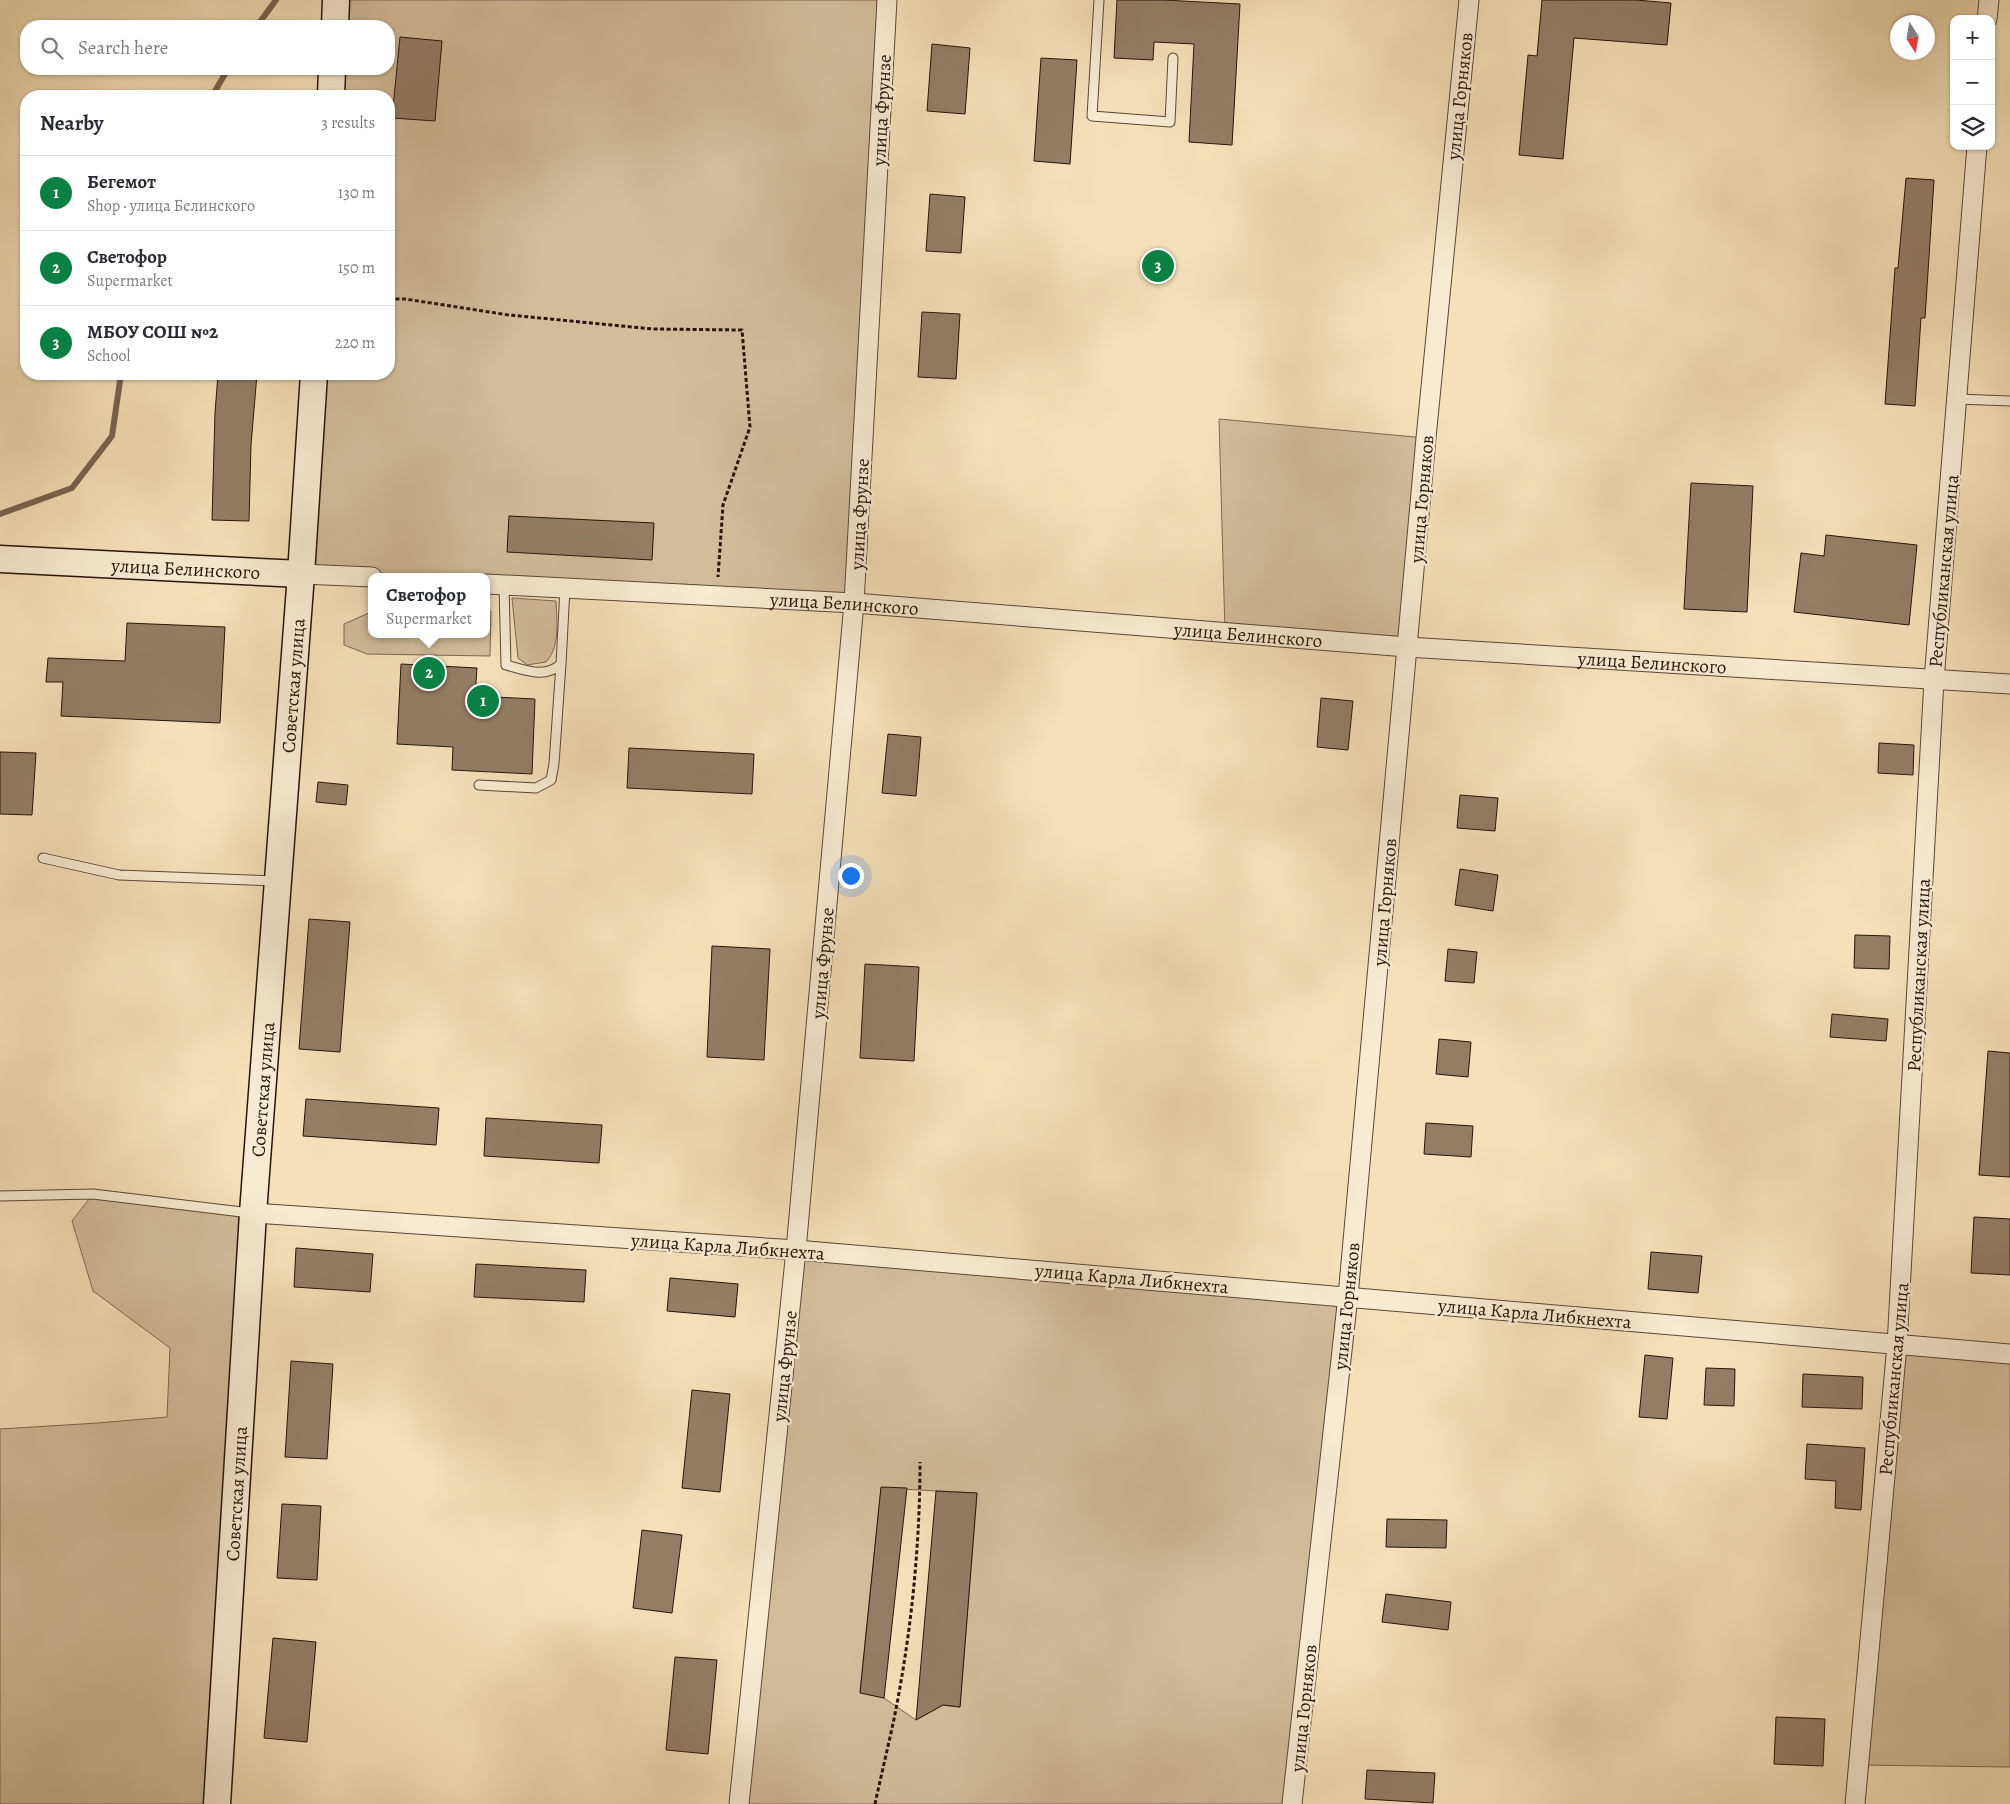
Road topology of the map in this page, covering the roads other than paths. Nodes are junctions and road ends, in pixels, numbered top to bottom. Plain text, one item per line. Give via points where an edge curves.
1 (336, 0) edge
2 (887, 0) edge
3 (1099, 0) edge
4 (1469, 0) edge
5 (1989, 0) edge
6 (1987, 15) edge
7 (335, 20) edge
8 (1173, 58) dead end
9 (332, 75) edge
10 (330, 90) edge
11 (1977, 150) edge
12 (314, 380) edge
13 (1957, 399) junction
14 (2010, 400) edge
15 (0, 559) edge
16 (301, 574) junction
17 (368, 578) edge
18 (495, 584) edge
19 (565, 588) junction
20 (854, 604) junction
21 (1407, 646) junction
22 (561, 664) junction
23 (1934, 680) junction
24 (2010, 684) edge
25 (479, 785) dead end
26 (43, 858) dead end
27 (278, 881) junction
28 (0, 1196) edge
29 (253, 1213) junction
30 (796, 1250) junction
31 (1348, 1296) junction
32 (1897, 1345) junction
33 (2010, 1354) edge
34 (217, 1804) edge
35 (739, 1804) edge
36 (1292, 1804) edge
37 (1855, 1804) edge

1 - 7 street
2 - 20 street, улица Фрунзе
3 - 8 lane via 1092,116 1170,122
4 - 21 street, улица Горняков
5 - 6 street
9 - 10 street
11 - 13 street, Республиканская улица
12 - 16 street, Советская улица
13 - 14 lane
13 - 23 street, Республиканская улица
15 - 16 street, улица Белинского
16 - 17 street, улица Белинского
16 - 27 street, Советская улица
18 - 19 street, улица Белинского
18 - 22 lane via 506,665 536,673 554,672
19 - 20 street, улица Белинского
19 - 22 lane
20 - 21 street, улица Белинского
20 - 30 street, улица Фрунзе
21 - 23 street, улица Белинского
21 - 31 street, улица Горняков
22 - 25 lane via 551,780 536,788
23 - 24 street, улица Белинского
23 - 32 street, Республиканская улица
26 - 27 lane via 119,875
27 - 29 street, Советская улица
28 - 29 lane via 93,1194
29 - 30 street, улица Карла Либкнехта
29 - 34 street, Советская улица
30 - 31 street, улица Карла Либкнехта
30 - 35 street, улица Фрунзе
31 - 32 street, улица Карла Либкнехта
31 - 36 street, улица Горняков
32 - 33 street, улица Карла Либкнехта
32 - 37 street, Республиканская улица

